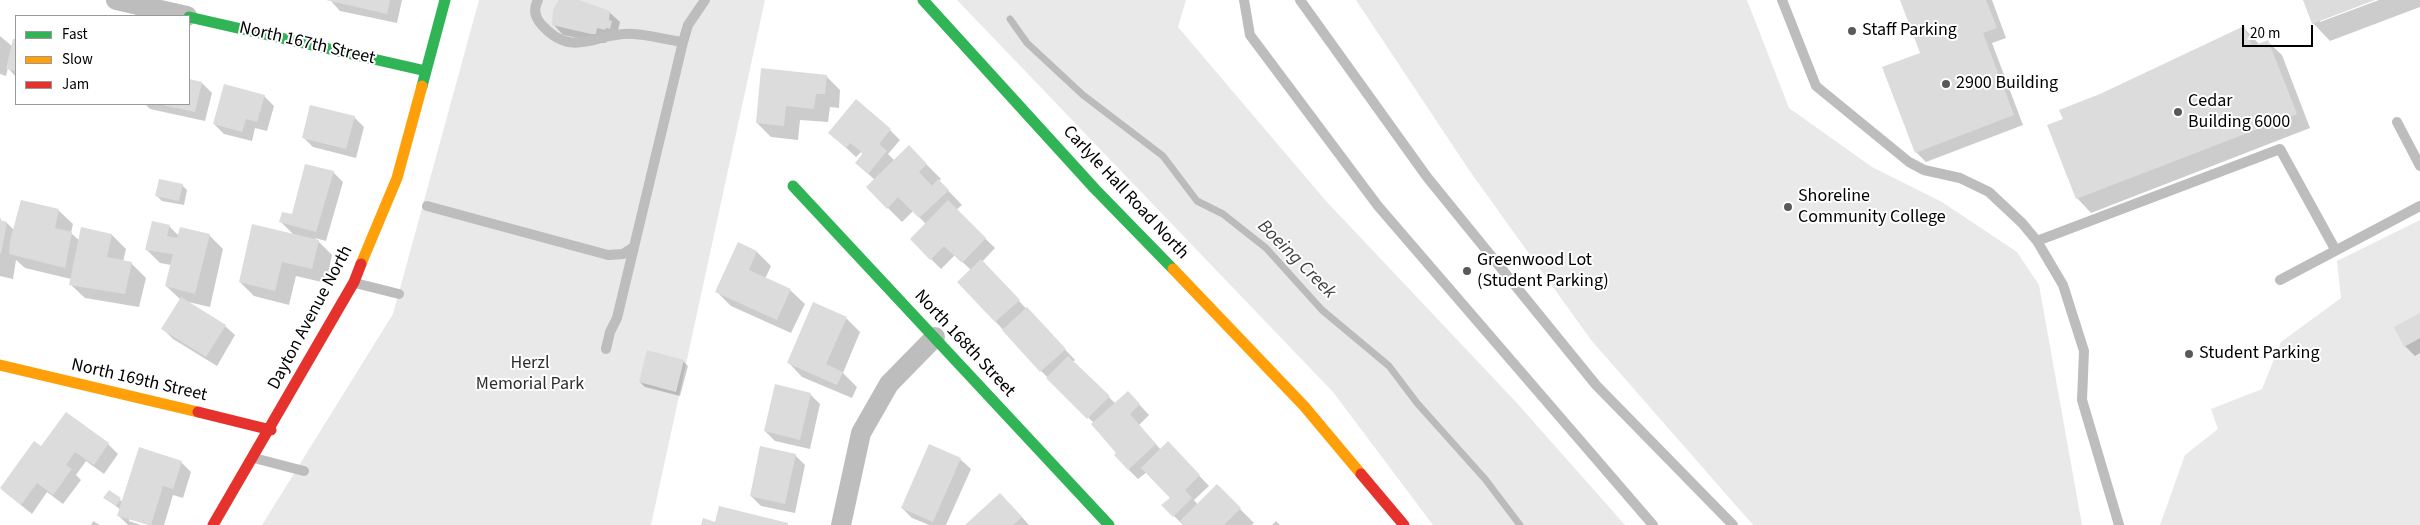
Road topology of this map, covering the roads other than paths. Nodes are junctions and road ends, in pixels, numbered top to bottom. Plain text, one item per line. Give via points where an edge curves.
1 (116, 0) edge
2 (445, 0) edge
3 (705, 0) edge
4 (1244, 0) edge
5 (1300, 0) edge
6 (1782, 0) edge
7 (534, 1) edge
8 (930, 2) edge
9 (184, 15) edge
10 (190, 16) edge
11 (683, 42) junction
12 (426, 71) junction
13 (2397, 122) dead end
14 (2420, 166) edge
15 (793, 186) dead end
16 (427, 206) dead end
17 (2420, 206) edge
18 (2037, 241) junction
19 (634, 247) junction
20 (2335, 249) junction
21 (2280, 280) dead end
22 (354, 282) junction
23 (398, 294) dead end
24 (935, 337) junction
25 (606, 349) dead end
26 (0, 365) edge
27 (271, 430) junction
28 (253, 458) junction
29 (304, 471) dead end
30 (214, 525) edge
31 (841, 525) edge
32 (1109, 525) edge
33 (1404, 525) edge
34 (1653, 525) edge
35 (1733, 525) edge
36 (2119, 525) edge

1 - 9 street, North 167th Street
2 - 12 street, Dayton Avenue North
3 - 11 lane via 688,25
4 - 34 lane via 1250,35 1378,206
5 - 35 lane via 1427,177 1596,385
6 - 18 lane via 1816,86 1916,166 1960,178 1989,192
7 - 11 lane via 537,20 550,35 567,43 632,34
8 - 33 street, Carlyle Hall Road North via 1095,189 1304,406
10 - 12 street, North 167th Street
11 - 19 lane
12 - 22 street, Dayton Avenue North via 397,178
13 - 14 lane
15 - 24 street, North 168th Street
16 - 19 lane via 608,255 623,254
17 - 20 lane
18 - 20 lane via 2280,149
18 - 36 lane via 2063,285 2084,351 2082,400
19 - 25 lane
20 - 21 lane
22 - 23 lane
22 - 27 street, Dayton Avenue North
24 - 31 street via 889,384 861,432
24 - 32 street, North 168th Street
26 - 27 street, North 169th Street
27 - 28 street, Dayton Avenue North
28 - 29 lane
28 - 30 street, Dayton Avenue North

